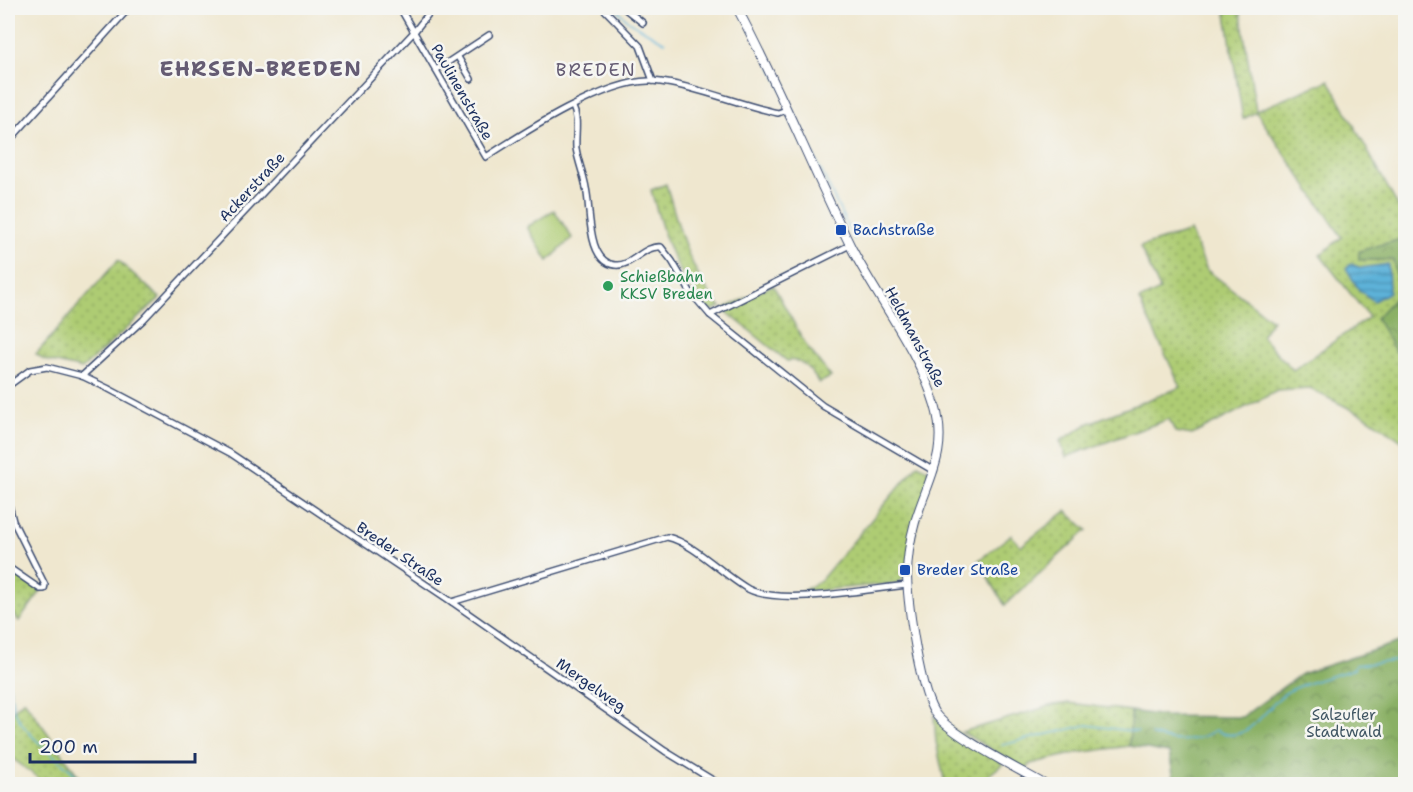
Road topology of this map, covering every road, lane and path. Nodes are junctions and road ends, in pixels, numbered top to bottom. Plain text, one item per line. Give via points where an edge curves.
1 (129, 8) edge
2 (400, 8) edge
3 (433, 8) edge
4 (603, 8) edge
5 (624, 8) edge
6 (737, 8) edge
7 (643, 23) dead end
8 (414, 32) junction
9 (489, 35) dead end
10 (458, 57) junction
11 (436, 70) junction
12 (471, 79) dead end
13 (653, 81) junction
14 (573, 107) junction
15 (786, 110) junction
16 (8, 142) edge
17 (850, 245) junction
18 (710, 315) junction
19 (82, 376) junction
20 (8, 386) edge
21 (934, 471) junction
22 (8, 502) edge
23 (8, 567) edge
24 (908, 585) junction
25 (452, 602) junction
26 (719, 784) edge
27 (1044, 784) edge

1 - 16 street
2 - 8 street, Paulinenstraße
3 - 8 street, Ackerstraße
4 - 13 street via 640,46
5 - 7 street
6 - 15 main road, Heldmanstraße
8 - 11 street, Paulinenstraße
8 - 19 street, Ackerstraße via 143,320
9 - 10 street
10 - 11 street
10 - 12 street
11 - 14 street, Paulinenstraße via 486,157 539,122
13 - 14 street via 630,83
13 - 15 street via 768,111
14 - 18 street via 589,228 598,251 616,265 649,248 661,247
15 - 17 main road, Heldmanstraße
17 - 18 street
17 - 21 main road, Heldmanstraße via 929,389 941,432
18 - 21 street via 823,406
19 - 20 street, Breder Straße via 38,367
19 - 25 street, Breder Straße via 230,453
21 - 24 main road, Heldmanstraße via 911,540
22 - 23 street via 44,588
24 - 25 street, Breder Straße via 772,597 748,588 667,537
24 - 27 main road, Heldmanstraße via 922,674 933,710 951,728
25 - 26 street, Mergelweg via 665,751

